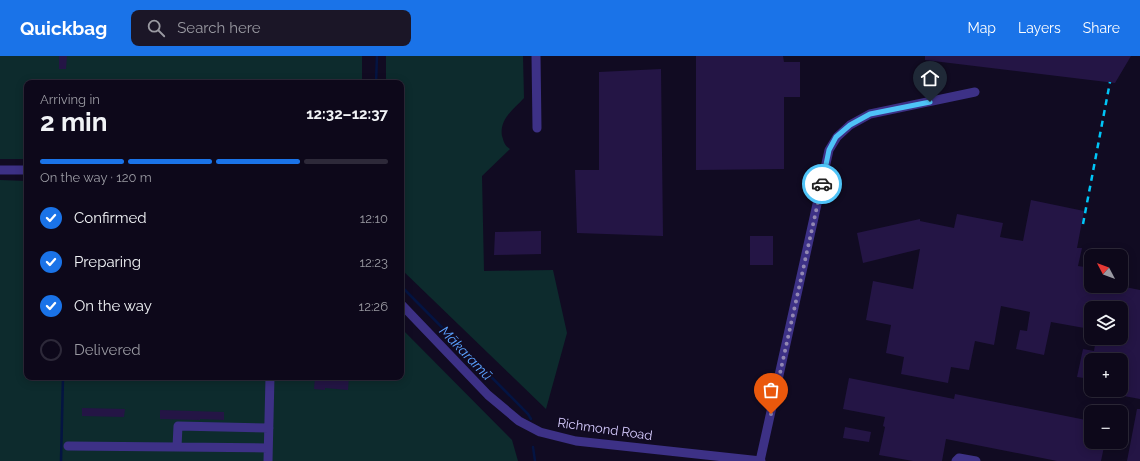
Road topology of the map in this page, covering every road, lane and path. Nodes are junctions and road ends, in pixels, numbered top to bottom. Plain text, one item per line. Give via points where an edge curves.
1 (536, 56) edge
2 (975, 92) dead end
3 (537, 128) dead end
4 (0, 170) edge
5 (24, 170) edge
6 (404, 307) edge
7 (270, 380) edge
8 (269, 428) junction
9 (68, 446) dead end
10 (177, 447) junction
11 (268, 448) junction
12 (268, 461) edge
13 (761, 461) edge
14 (956, 461) edge
15 (976, 461) edge

1 - 3 street
2 - 13 street via 870,114 850,125 836,137 829,150
4 - 5 street
6 - 13 street, Richmond Road via 494,400 519,421 535,430 576,441
7 - 8 street
8 - 10 street via 178,426
8 - 11 street
9 - 10 street
10 - 11 street
11 - 12 street
14 - 15 street via 959,458

